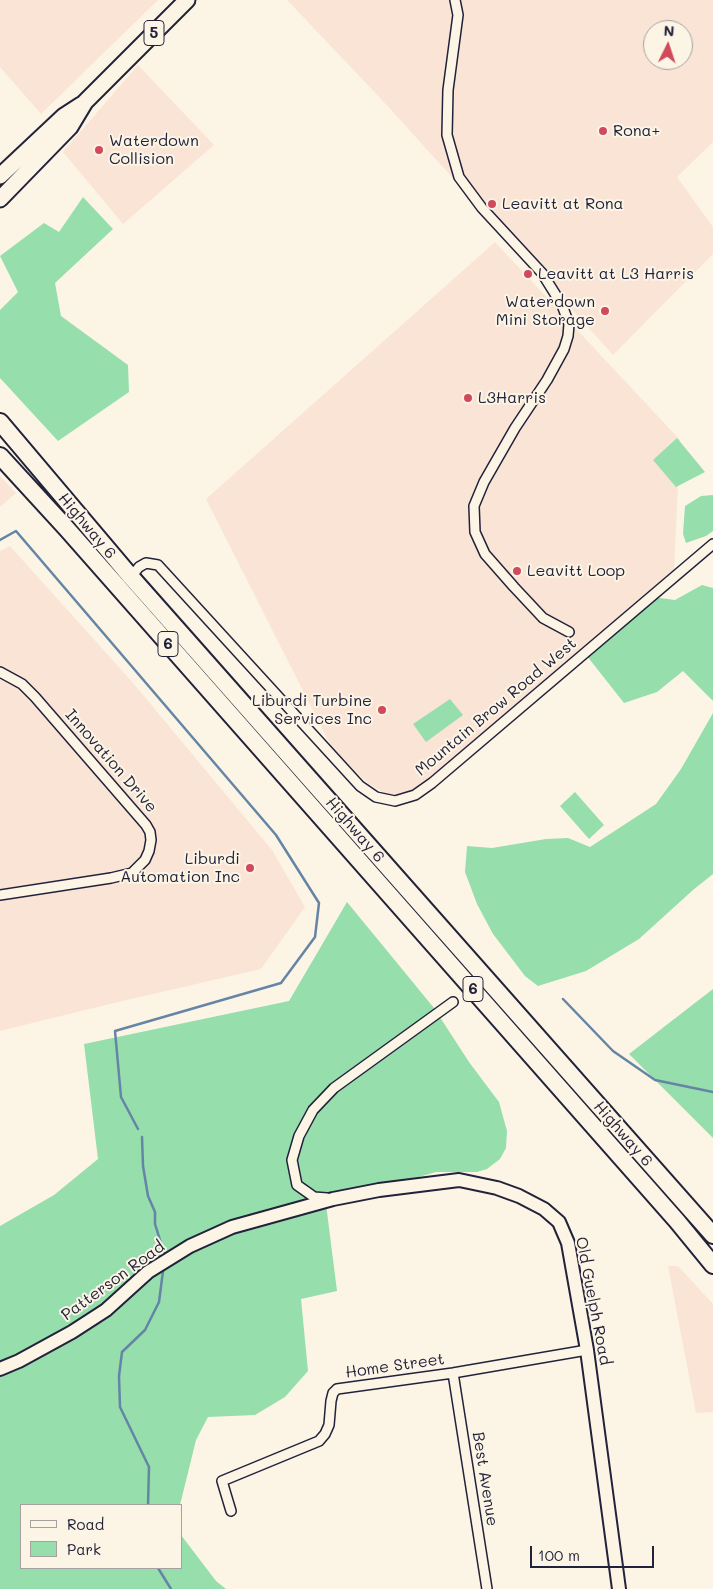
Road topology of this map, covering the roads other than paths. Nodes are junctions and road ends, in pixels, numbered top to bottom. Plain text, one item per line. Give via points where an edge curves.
1 (187, 0) edge
2 (455, 0) edge
3 (85, 102) junction
4 (0, 176) edge
5 (0, 198) edge
6 (0, 422) edge
7 (0, 456) edge
8 (713, 544) edge
9 (111, 567) junction
10 (131, 577) junction
11 (569, 632) dead end
12 (0, 672) edge
13 (0, 895) edge
14 (453, 1002) dead end
15 (333, 1199) junction
16 (713, 1235) edge
17 (713, 1265) edge
18 (587, 1350) junction
19 (0, 1369) edge
20 (453, 1373) junction
21 (231, 1512) dead end
22 (487, 1589) edge
23 (620, 1589) edge

1 - 3 main road, 5
2 - 11 street via 458,15 448,90 447,135 459,177 482,208 542,273 562,305 569,324 564,349 484,482 474,506 475,532 485,554 543,618
3 - 4 main road, 5 via 64,116
3 - 5 main road, 5 via 70,126
6 - 9 highway, Highway 6 / 6
7 - 9 highway, Highway 6 / 6
8 - 10 street, Mountain Brow Road West via 432,783 415,795 395,801 376,797 360,786 158,565 146,563
9 - 10 highway, Highway 6 / 6
9 - 17 highway, Highway 6 / 6 via 231,715
10 - 16 highway, Highway 6 / 6
12 - 13 street, Innovation Drive via 22,684 35,697 146,825 151,840 145,860 132,873
14 - 15 street, Old Guelph Road via 334,1088 313,1110 299,1136 292,1160 297,1185 314,1197
15 - 18 street, Old Guelph Road via 459,1180 497,1188 544,1209 559,1222 568,1243
15 - 19 street, Patterson Road via 232,1227 190,1246 148,1272 106,1310 72,1332
18 - 20 street, Home Street
18 - 23 street, Old Guelph Road
20 - 21 street, Home Street via 336,1389 331,1401 329,1425 319,1441 222,1481
20 - 22 street, Best Avenue

